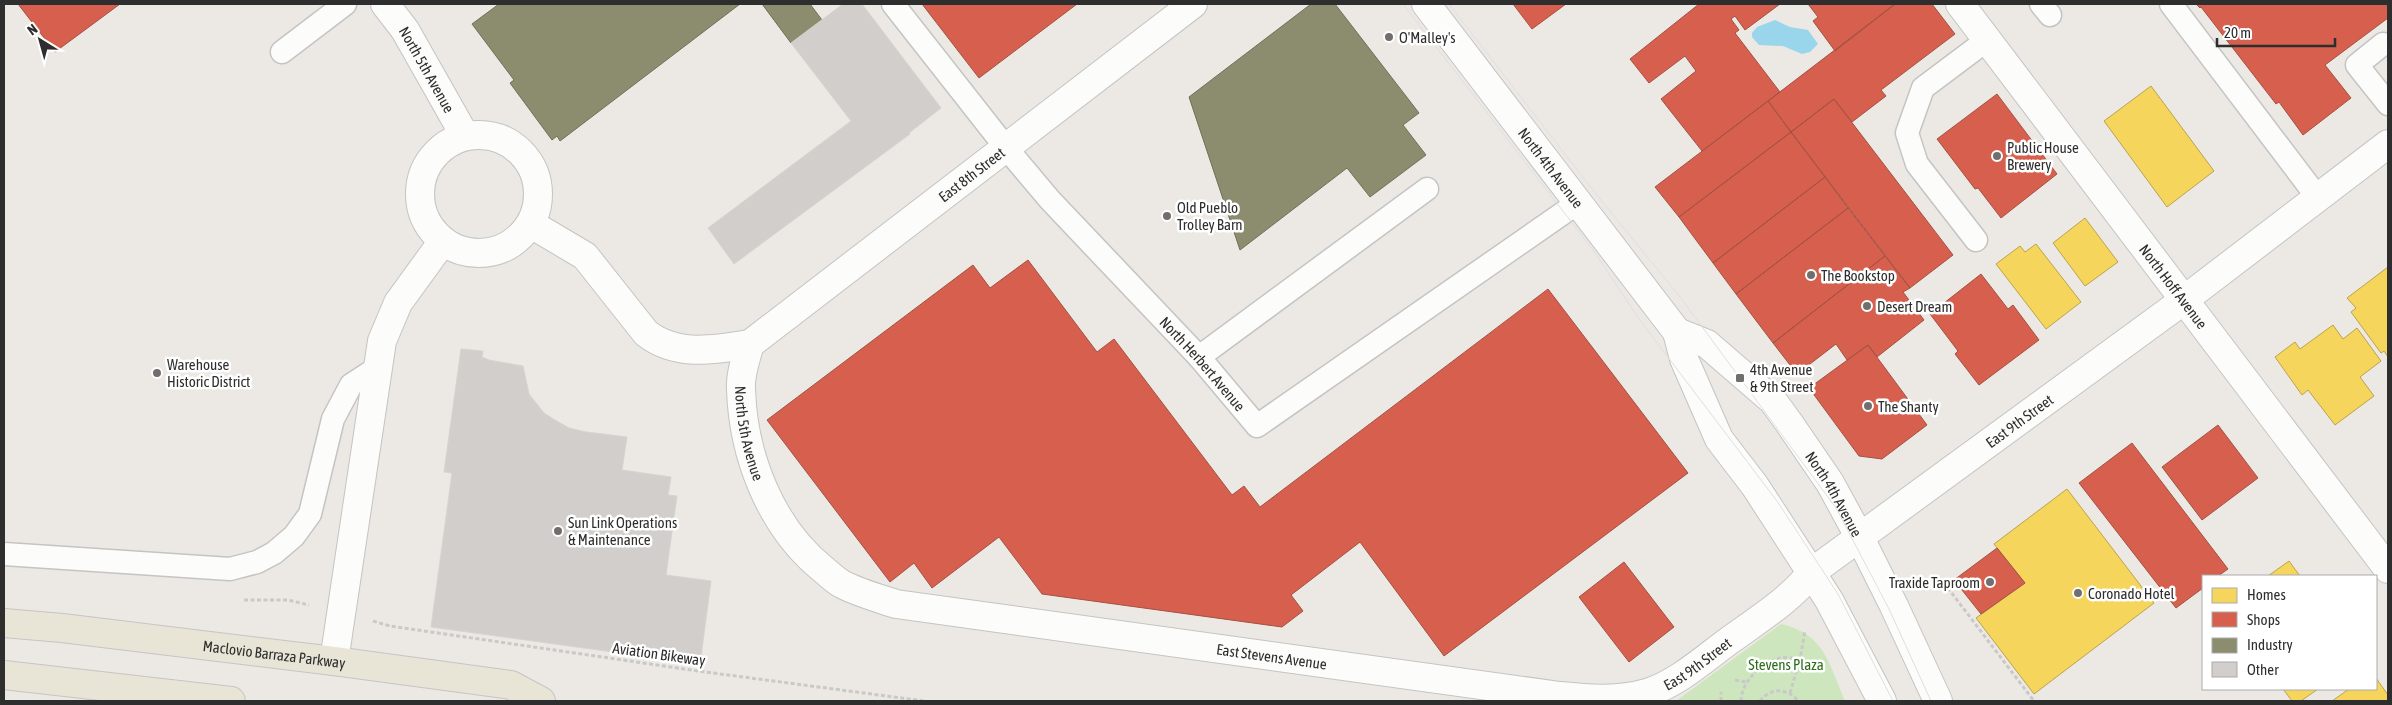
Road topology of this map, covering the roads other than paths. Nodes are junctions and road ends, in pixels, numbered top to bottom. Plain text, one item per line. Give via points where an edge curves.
1 (344, 4) edge
2 (385, 4) edge
3 (893, 4) edge
4 (1192, 4) edge
5 (1426, 4) edge
6 (1960, 4) edge
7 (2170, 4) edge
8 (1987, 40) junction
9 (2383, 44) dead end
10 (282, 52) dead end
11 (2388, 104) edge
12 (465, 136) junction
13 (2388, 144) edge
14 (1005, 147) junction
15 (1427, 190) dead end
16 (2318, 198) junction
17 (1579, 202) junction
18 (531, 224) junction
19 (1976, 240) dead end
20 (443, 242) junction
21 (2183, 300) junction
22 (1677, 332) junction
23 (750, 344) junction
24 (1199, 357) junction
25 (377, 368) junction
26 (1860, 538) junction
27 (4, 554) edge
28 (2388, 569) edge
29 (1812, 572) junction
30 (896, 604) joint
31 (4, 623) edge
32 (334, 661) junction
33 (4, 675) edge
34 (1648, 692) joint
35 (231, 701) edge
36 (541, 701) edge
37 (1882, 701) edge
38 (1938, 701) edge

1 - 10 lane
2 - 12 street, North 5th Avenue via 405,30
3 - 14 lane, North Herbert Avenue
4 - 14 street, East 8th Street
5 - 17 street, North 4th Avenue
6 - 8 street, North Hoff Avenue
7 - 16 lane
8 - 19 lane via 1923,88 1907,133 1918,164
8 - 21 street, North Hoff Avenue
9 - 11 lane via 2357,65
12 - 18 street via 484,134 503,139 520,149 539,184 538,205
12 - 20 street via 433,156 423,172 421,210 430,228
13 - 16 street, East 9th Street
14 - 23 street, East 8th Street
14 - 24 lane, North Herbert Avenue via 1050,200
15 - 24 lane
16 - 21 street, East 9th Street
17 - 22 street, North 4th Avenue
17 - 24 lane, North Herbert Avenue via 1257,426
18 - 20 street via 518,239 500,250 480,254 460,251
18 - 23 street via 585,256 655,340 678,348 709,350
20 - 25 street via 398,303 382,341
21 - 26 street, East 9th Street via 1899,506
21 - 28 street, North Hoff Avenue
22 - 26 street, North 4th Avenue via 1707,344 1772,401 1830,484
22 - 29 street, North 4th Avenue via 1684,359 1719,439 1755,486
23 - 30 street, North 5th Avenue via 741,388 747,437 759,476 777,516 794,542 841,584
25 - 27 lane via 351,385 333,419 310,514 294,536 257,562 230,569
25 - 32 street
26 - 29 street, East 9th Street
26 - 38 street, North 4th Avenue
29 - 34 street, East 9th Street via 1794,593 1700,663
29 - 37 street, North 4th Avenue
30 - 34 street, East Stevens Avenue via 1560,696 1598,699
31 - 32 main road, Maclovio Barraza Parkway
32 - 36 main road, Maclovio Barraza Parkway via 511,685
33 - 35 main road

